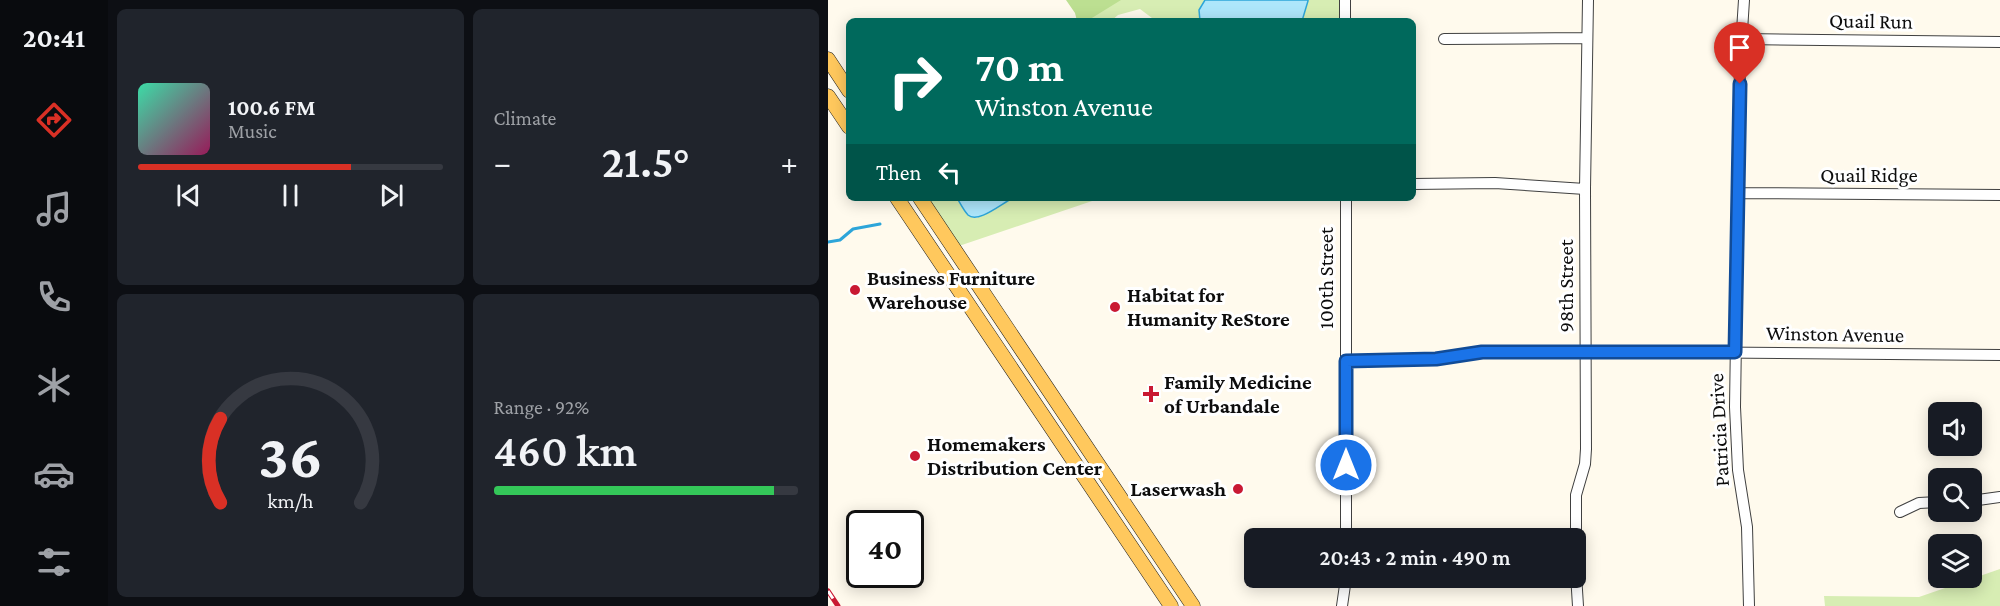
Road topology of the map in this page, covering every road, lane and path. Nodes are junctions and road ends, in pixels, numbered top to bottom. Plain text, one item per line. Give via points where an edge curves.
1 (1346, 0) edge
2 (1588, 0) edge
3 (1744, 0) edge
4 (1346, 18) edge
5 (1587, 38) junction
6 (1444, 39) dead end
7 (1742, 39) junction
8 (2000, 42) edge
9 (828, 59) edge
10 (846, 86) edge
11 (828, 96) edge
12 (846, 123) edge
13 (1416, 184) edge
14 (1585, 189) junction
15 (1738, 193) junction
16 (2000, 195) edge
17 (899, 201) edge
18 (922, 201) edge
19 (1346, 201) edge
20 (1585, 352) junction
21 (1735, 352) junction
22 (2000, 355) edge
23 (1346, 361) junction
24 (2000, 497) edge
25 (1982, 499) edge
26 (1928, 503) edge
27 (1900, 512) dead end
28 (1346, 528) edge
29 (1345, 588) edge
30 (1171, 606) edge
31 (1193, 606) edge
32 (1342, 606) edge
33 (1578, 606) edge
34 (1749, 606) edge

1 - 4 street
2 - 5 street, 98th Street
3 - 7 street, Patricia Drive
5 - 6 street
5 - 14 street, 98th Street
7 - 8 street, Quail Run
7 - 15 street, Patricia Drive
9 - 10 main road
11 - 12 main road
13 - 14 street via 1495,183
14 - 20 street, 98th Street
15 - 16 street, Quail Ridge
15 - 21 street, Patricia Drive
17 - 30 main road
18 - 31 main road
19 - 23 street, 100th Street
20 - 21 street, Winston Avenue
20 - 23 street, Winston Avenue via 1482,352 1436,359
20 - 33 street, 98th Street via 1586,449 1576,495
21 - 22 street, Winston Avenue
21 - 34 street, Patricia Drive via 1738,470 1747,527
23 - 28 street, 100th Street
24 - 25 street
26 - 27 street
29 - 32 street

